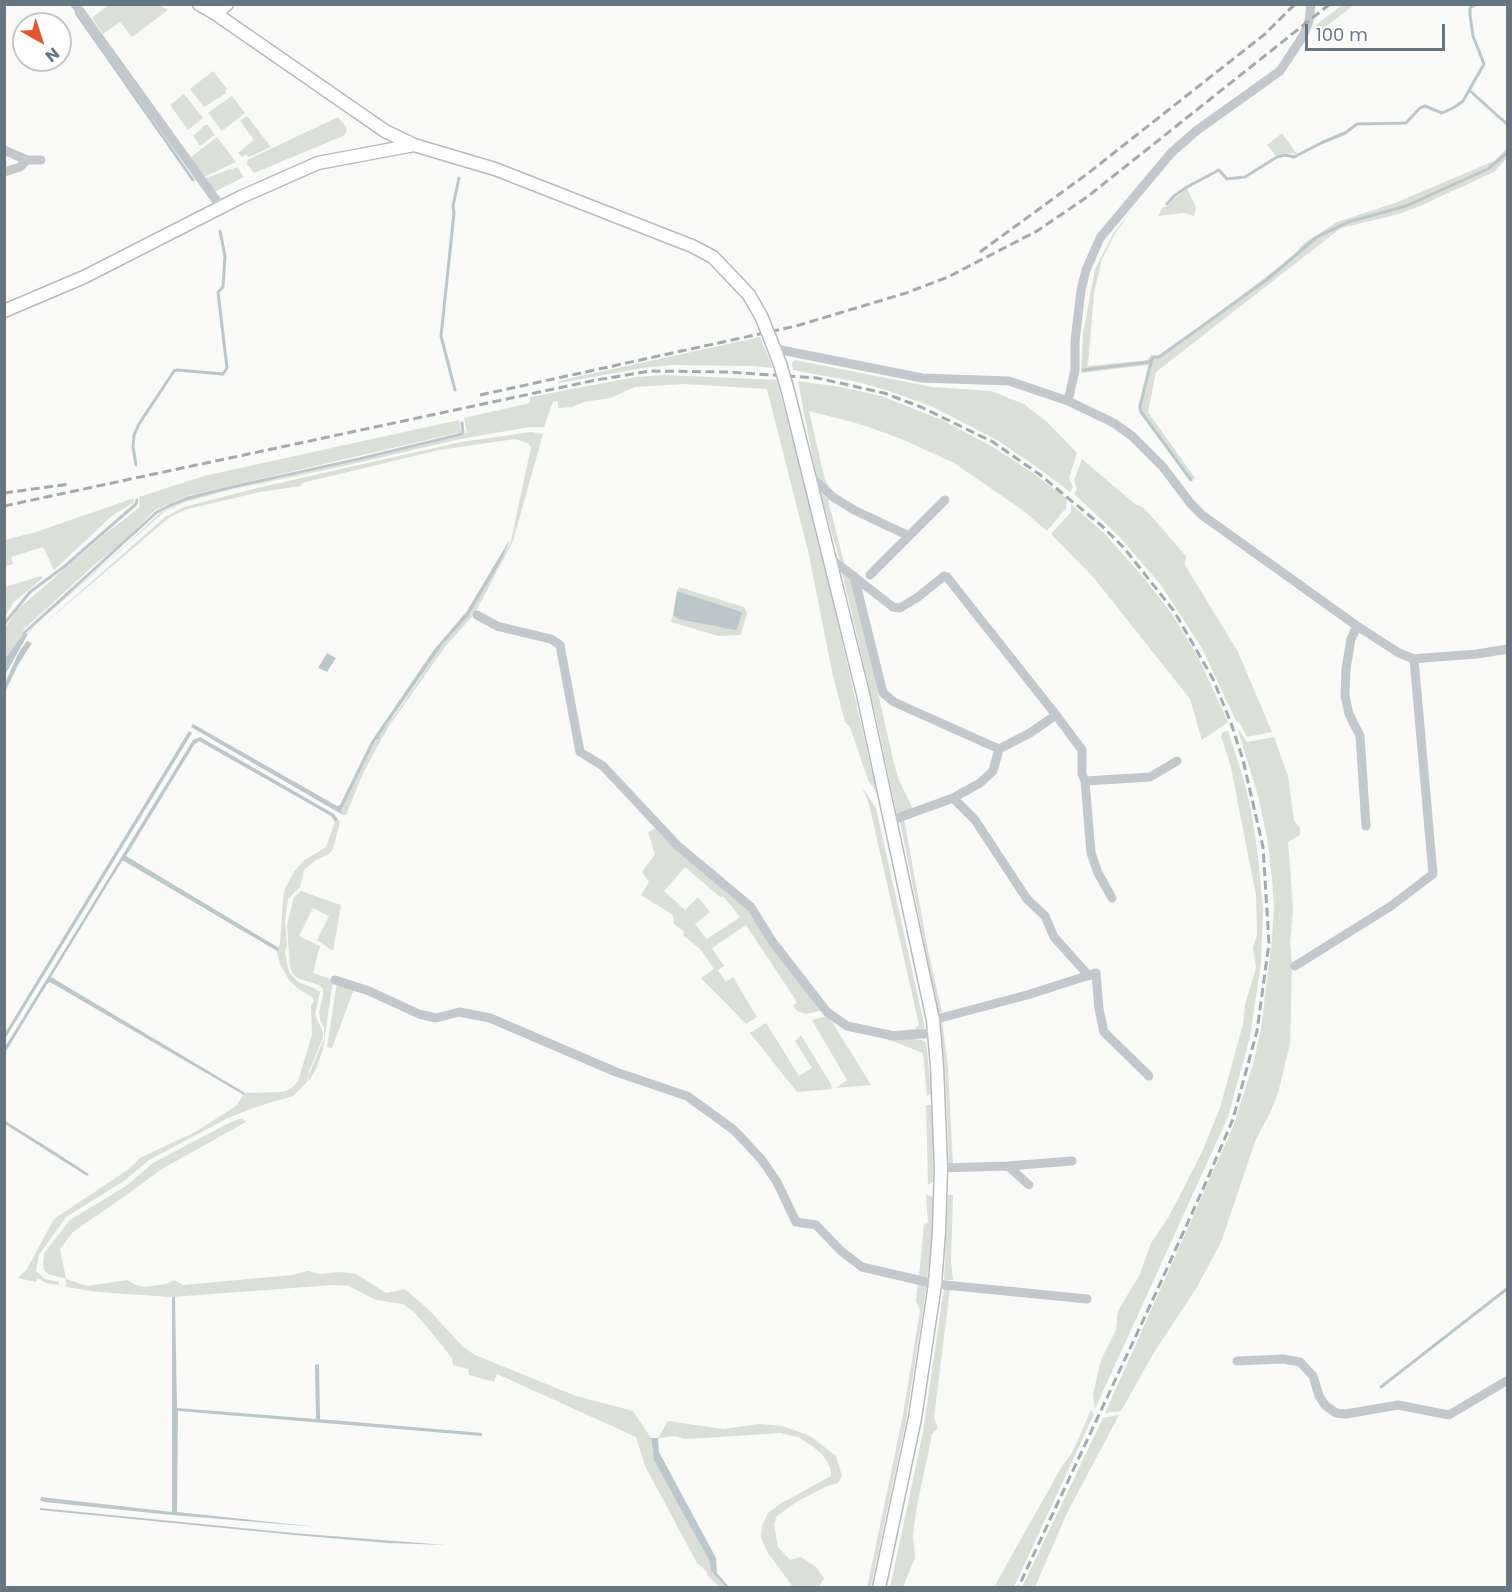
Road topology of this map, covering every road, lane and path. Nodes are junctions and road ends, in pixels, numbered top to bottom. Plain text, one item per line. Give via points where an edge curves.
1 (75, 4) edge
2 (199, 4) edge
3 (227, 4) edge
4 (1311, 4) edge
5 (216, 14) junction
6 (414, 145) junction
7 (4, 150) edge
8 (27, 160) junction
9 (41, 160) dead end
10 (4, 172) edge
11 (221, 207) junction
12 (4, 310) edge
13 (773, 343) junction
14 (1068, 401) junction
15 (809, 475) junction
16 (945, 500) dead end
17 (909, 536) junction
18 (830, 558) junction
19 (870, 575) dead end
20 (854, 576) junction
21 (477, 615) dead end
22 (1357, 626) junction
23 (1508, 649) edge
24 (1414, 659) junction
25 (1056, 715) junction
26 (999, 749) junction
27 (1177, 761) dead end
28 (1085, 781) junction
29 (953, 798) junction
30 (890, 821) junction
31 (1366, 826) dead end
32 (1112, 898) dead end
33 (1295, 966) dead end
34 (1089, 976) junction
35 (335, 980) dead end
36 (933, 1026) junction
37 (1149, 1076) dead end
38 (1072, 1161) dead end
39 (1008, 1166) junction
40 (941, 1168) junction
41 (1029, 1185) dead end
42 (935, 1284) junction
43 (1087, 1299) dead end
44 (1238, 1361) dead end
45 (1508, 1380) edge
46 (879, 1587) edge

1 - 11 street
2 - 5 main road
3 - 5 main road
4 - 14 street via 1303,36 1280,71 1171,153 1100,238 1081,290 1075,370
5 - 6 main road via 385,131
6 - 11 main road via 318,163
6 - 13 main road, bridge via 495,169 713,257 749,295
7 - 8 street
8 - 9 street
8 - 10 street
11 - 12 main road via 84,277
13 - 14 street via 922,378 1009,381
13 - 15 main road, bridge
14 - 22 street via 1132,436 1202,515
15 - 17 street via 854,510
15 - 18 main road
16 - 17 street
17 - 19 street
18 - 20 street
18 - 30 main road
20 - 25 street via 893,607 900,608 946,577
20 - 26 street via 883,693 894,702
21 - 36 street via 497,626 551,639 560,645 580,752 603,766 678,846 751,907 827,1012 847,1026 894,1036
22 - 24 street
22 - 31 street via 1350,649 1345,696 1360,735
23 - 24 street
24 - 33 street via 1433,874 1391,906
25 - 26 street
25 - 28 street via 1082,750
26 - 29 street via 993,771
27 - 28 street via 1150,777
28 - 32 street via 1091,853
29 - 30 street
29 - 34 street via 975,820 1027,899 1045,916 1054,937
30 - 36 main road
34 - 36 street
34 - 37 street via 1096,973 1104,1032
35 - 42 street via 419,1014 436,1018 459,1011 490,1018 616,1072 687,1096 734,1130 762,1160 796,1222 816,1225 862,1267
36 - 40 main road
38 - 39 street
39 - 40 street
39 - 41 street
40 - 42 main road
42 - 43 street
42 - 46 main road via 915,1418
44 - 45 street via 1300,1362 1313,1377 1324,1405 1346,1414 1398,1405 1449,1415

